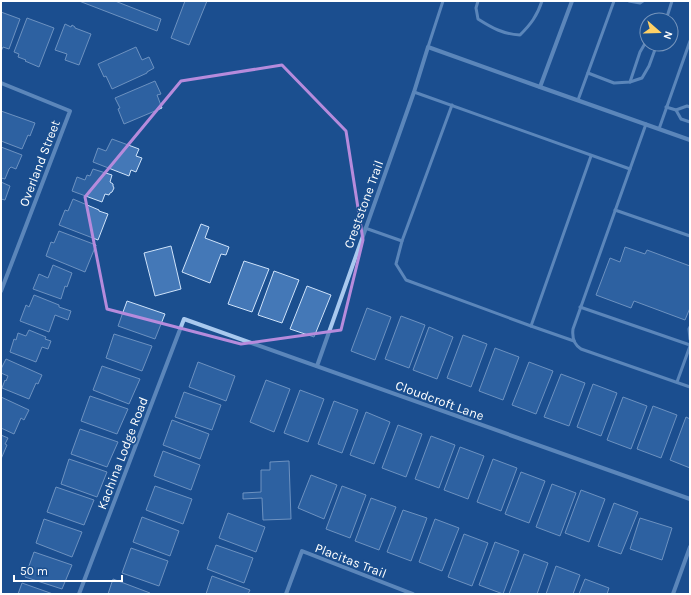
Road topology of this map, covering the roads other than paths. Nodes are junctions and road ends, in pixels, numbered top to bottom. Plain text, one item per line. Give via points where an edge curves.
1 (443, 1) edge
2 (478, 1) edge
3 (542, 1) edge
4 (572, 1) edge
5 (614, 1) edge
6 (629, 1) edge
7 (643, 1) edge
8 (672, 1) edge
9 (669, 12) edge
10 (690, 41) edge
11 (428, 47) junction
12 (640, 52) edge
13 (654, 52) edge
14 (588, 73) junction
15 (630, 82) junction
16 (1, 83) edge
17 (540, 87) junction
18 (414, 92) junction
19 (578, 100) junction
20 (452, 105) junction
21 (666, 107) junction
22 (690, 107) edge
23 (676, 110) junction
24 (690, 122) edge
25 (646, 124) junction
26 (658, 129) junction
27 (690, 140) edge
28 (591, 156) junction
29 (630, 169) junction
30 (615, 210) junction
31 (365, 228) junction
32 (690, 236) edge
33 (402, 241) junction
34 (1, 291) edge
35 (580, 307) junction
36 (184, 319) joint
37 (531, 326) junction
38 (690, 327) edge
39 (690, 339) edge
40 (574, 341) junction
41 (690, 346) edge
42 (316, 366) junction
43 (677, 382) junction
44 (690, 387) edge
45 (690, 499) edge
46 (690, 547) edge
47 (79, 594) edge
48 (286, 594) edge
49 (413, 594) edge
50 (673, 594) edge

1 - 11 lane
2 - 3 lane via 478,19 508,34 520,35 531,23
4 - 17 street
5 - 14 lane
6 - 7 lane
8 - 9 lane
10 - 21 lane
11 - 17 street
11 - 18 street, Creststone Trail
12 - 15 lane
13 - 15 lane via 642,78
14 - 15 lane via 614,83
14 - 19 lane
16 - 34 street, Overland Street via 70,111
17 - 19 street
18 - 20 lane
18 - 31 street, Creststone Trail
19 - 25 street
20 - 28 lane
20 - 33 lane
21 - 23 lane
21 - 26 lane
22 - 23 lane
23 - 24 lane via 681,119
25 - 26 street
25 - 29 lane
26 - 27 street
28 - 29 lane
28 - 37 lane
29 - 30 lane
30 - 32 lane
30 - 35 lane
31 - 33 lane
31 - 42 street, Creststone Trail
33 - 37 lane via 396,264 406,280
35 - 40 lane via 572,329
35 - 41 lane
36 - 42 street, Cloudcroft Lane
36 - 47 street, Kachina Lodge Road
37 - 40 lane
38 - 39 lane
40 - 43 lane via 581,349
41 - 43 lane
42 - 45 street, Cloudcroft Lane
43 - 44 lane
46 - 50 street
48 - 49 street, Placitas Trail via 302,551

